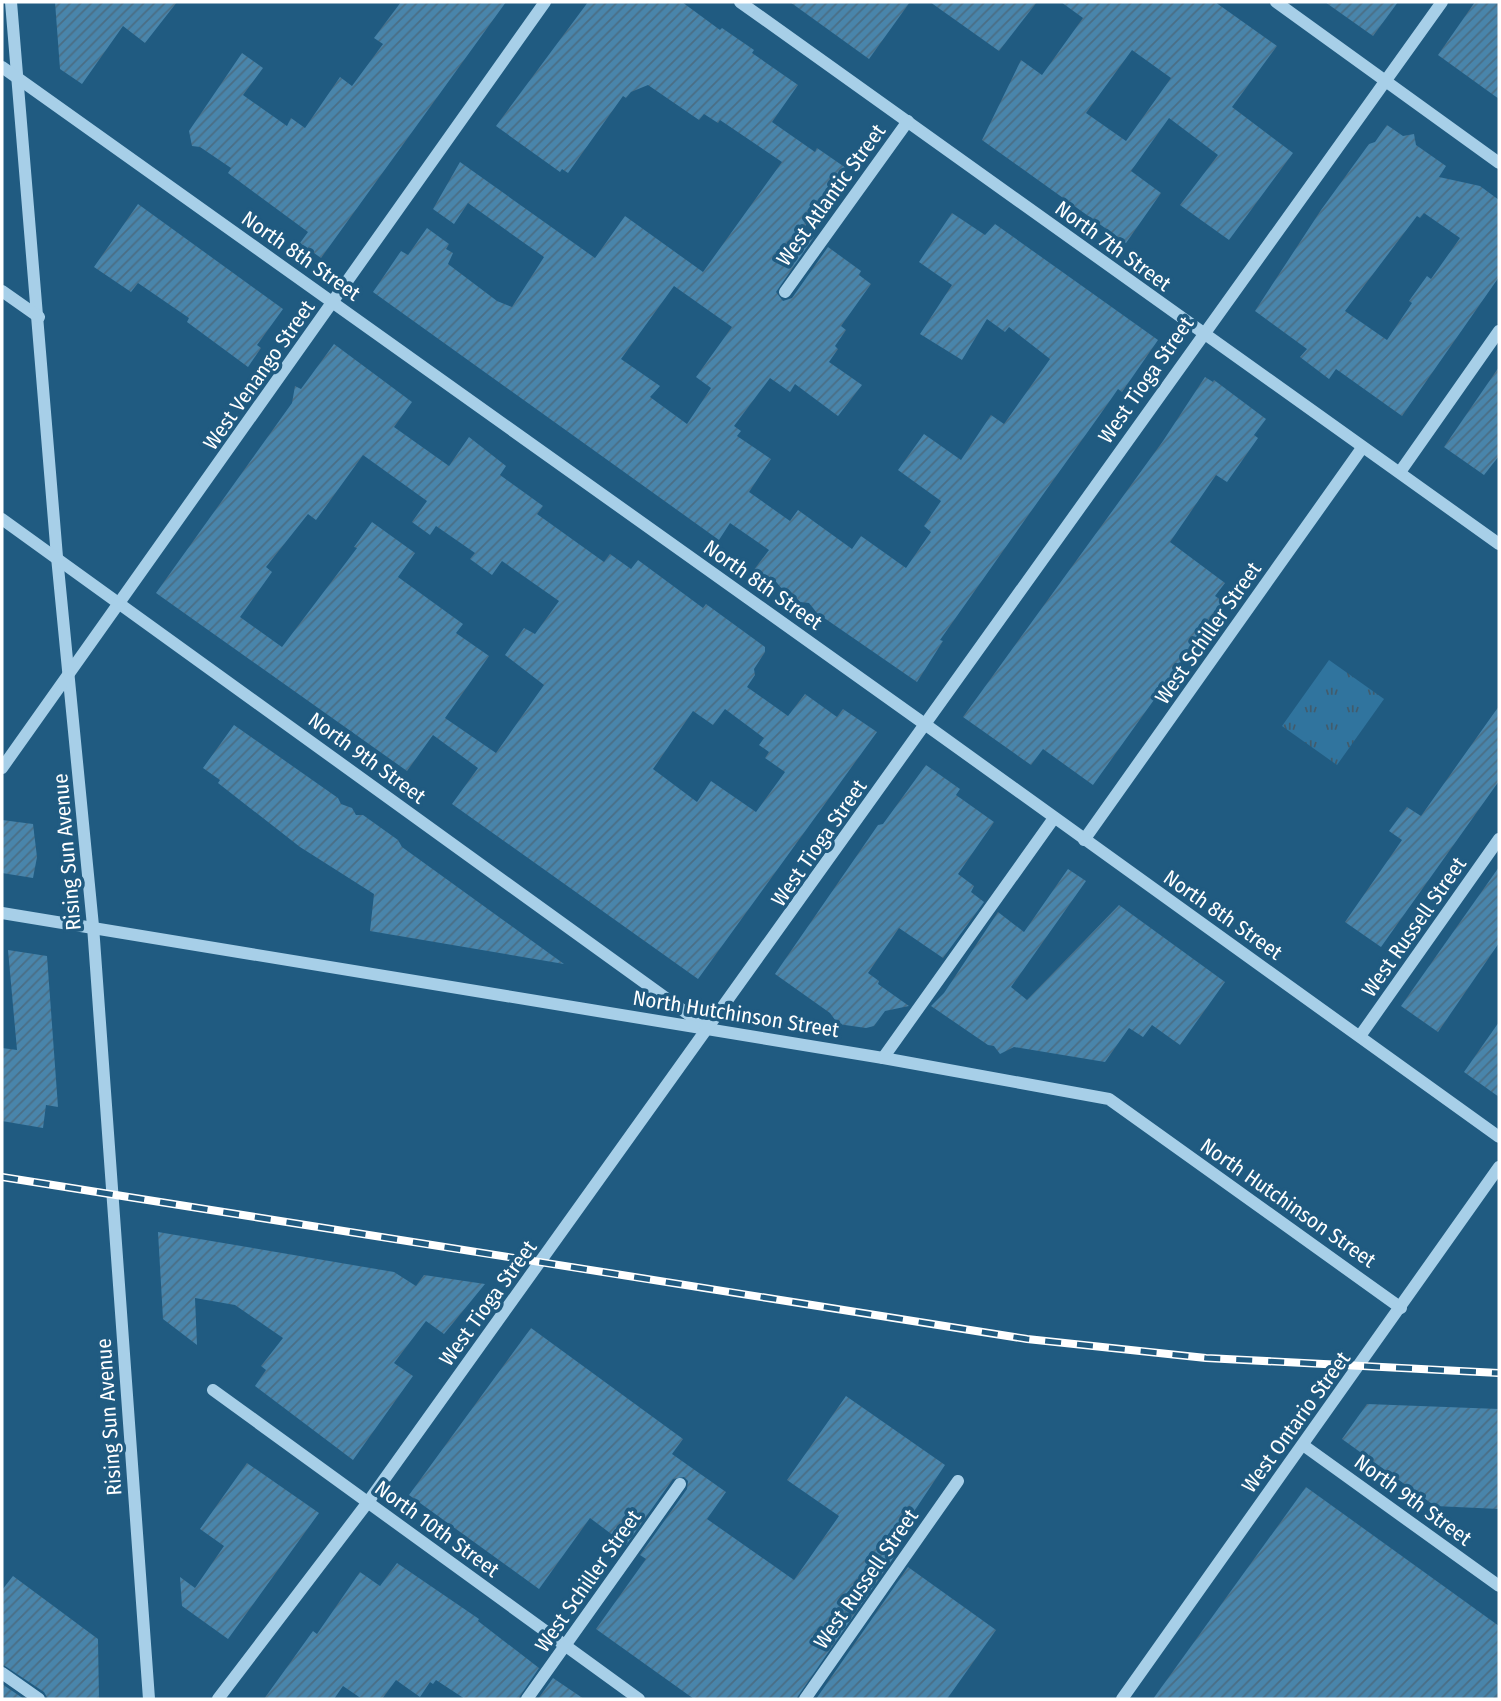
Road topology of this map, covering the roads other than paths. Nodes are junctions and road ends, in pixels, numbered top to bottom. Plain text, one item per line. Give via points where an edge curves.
1 (11, 2) edge
2 (545, 2) edge
3 (740, 2) edge
4 (1276, 2) edge
5 (1442, 2) edge
6 (2, 67) edge
7 (18, 78) junction
8 (1386, 80) junction
9 (908, 121) junction
10 (1499, 163) edge
11 (2, 291) edge
12 (785, 292) dead end
13 (333, 303) junction
14 (39, 317) junction
15 (1499, 331) edge
16 (1202, 334) junction
17 (1362, 448) junction
18 (1400, 472) junction
19 (2, 519) edge
20 (1499, 544) edge
21 (57, 557) junction
22 (120, 603) junction
23 (71, 673) junction
24 (926, 725) junction
25 (2, 768) edge
26 (1054, 818) junction
27 (1499, 839) edge
28 (1084, 840) junction
29 (2, 913) edge
30 (93, 926) junction
31 (709, 1030) junction
32 (1360, 1036) junction
33 (883, 1058) junction
34 (1499, 1137) edge
35 (1499, 1167) edge
36 (1495, 1182) edge
37 (1401, 1308) junction
38 (212, 1390) dead end
39 (1303, 1445) junction
40 (958, 1481) dead end
41 (680, 1484) dead end
42 (369, 1502) junction
43 (1499, 1586) edge
44 (565, 1646) junction
45 (2, 1673) edge
46 (39, 1699) edge
47 (149, 1699) edge
48 (218, 1699) edge
49 (527, 1699) edge
50 (639, 1699) edge
51 (805, 1699) edge
52 (1122, 1699) edge

1 - 7 street, Rising Sun Avenue
2 - 13 street, West Venango Street
3 - 9 street, North 7th Street
4 - 8 street
5 - 8 street, West Tioga Street
6 - 7 street, North 8th Street
7 - 13 street, North 8th Street
7 - 14 street, Rising Sun Avenue
8 - 10 street
8 - 16 street, West Tioga Street
9 - 12 street, West Atlantic Street
9 - 16 street, North 7th Street
11 - 14 street
13 - 22 street, West Venango Street
13 - 24 street, North 8th Street
14 - 21 street, Rising Sun Avenue
15 - 18 street
16 - 17 street, North 7th Street
16 - 24 street, West Tioga Street
17 - 18 street, North 7th Street
17 - 28 street, West Schiller Street
18 - 20 street, North 7th Street
19 - 21 street, North 9th Street
21 - 22 street, North 9th Street
21 - 23 street, Rising Sun Avenue
22 - 23 street, West Venango Street
22 - 31 street, North 9th Street
23 - 25 street, West Venango Street
23 - 30 street, Rising Sun Avenue
24 - 26 street, North 8th Street
24 - 31 street, West Tioga Street
26 - 28 street, North 8th Street
26 - 33 street
27 - 32 street, West Russell Street
28 - 32 street, North 8th Street
29 - 30 street, North Hutchinson Street
30 - 31 street, North Hutchinson Street
30 - 47 street, Rising Sun Avenue
31 - 33 street, North Hutchinson Street
31 - 42 street, West Tioga Street
32 - 34 street, North 8th Street
33 - 37 street, North Hutchinson Street via 1110,1099
35 - 36 street, West Ontario Street
36 - 37 street, West Ontario Street
37 - 39 street, West Ontario Street
38 - 42 street, North 10th Street
39 - 43 street, North 9th Street
39 - 52 street, West Ontario Street
40 - 51 street, West Russell Street
41 - 44 street, West Schiller Street
42 - 44 street, North 10th Street
42 - 48 street, West Tioga Street
44 - 49 street, West Schiller Street
44 - 50 street, North 10th Street
45 - 46 street

